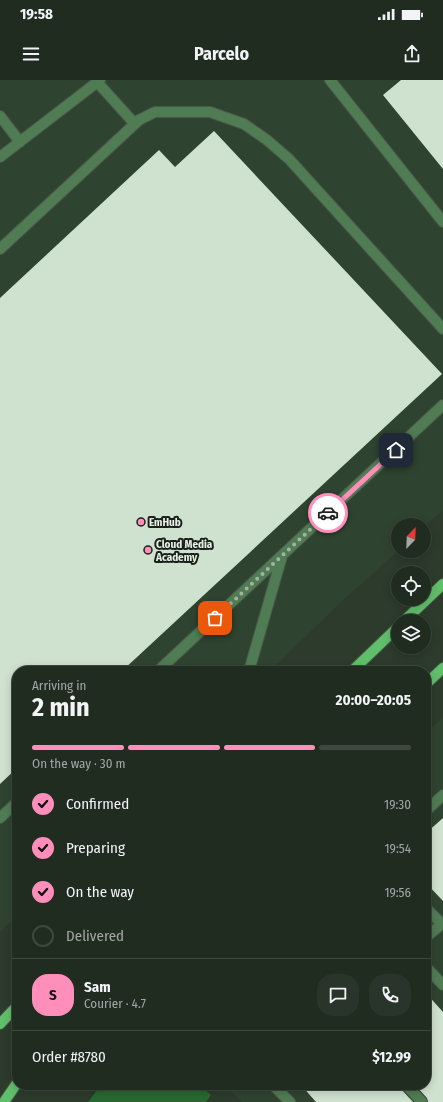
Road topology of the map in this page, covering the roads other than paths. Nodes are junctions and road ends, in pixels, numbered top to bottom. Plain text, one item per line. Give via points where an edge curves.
1 (330, 80) edge
2 (98, 81) edge
3 (0, 116) edge
4 (135, 124) junction
5 (20, 142) junction
6 (0, 157) edge
7 (443, 222) edge
8 (0, 250) edge
9 (443, 329) edge
10 (442, 407) edge
11 (283, 555) junction
12 (443, 584) edge
13 (411, 614) edge
14 (391, 634) edge
15 (163, 666) edge
16 (250, 666) edge
17 (357, 666) edge
18 (443, 668) edge
19 (431, 679) edge
20 (443, 795) edge
21 (431, 806) edge
22 (12, 807) edge
23 (0, 818) edge
24 (431, 913) edge
25 (442, 924) edge
26 (431, 933) edge
27 (431, 972) edge
28 (443, 985) edge
29 (12, 1011) edge
30 (0, 1024) edge
31 (12, 1090) edge
32 (279, 1090) edge
33 (411, 1090) edge
34 (4, 1102) edge
35 (290, 1102) edge
36 (422, 1102) edge

1 - 7 street
2 - 4 street
2 - 5 street
3 - 5 street
4 - 8 street
4 - 9 street via 155,112 210,112 244,124 289,159
5 - 6 street
10 - 11 street
11 - 15 street
11 - 16 street
12 - 13 main road
14 - 17 main road
18 - 19 main road
20 - 21 street
22 - 23 street
24 - 25 street
25 - 26 street
27 - 28 street
29 - 30 main road
31 - 34 main road
32 - 35 street
33 - 36 street

